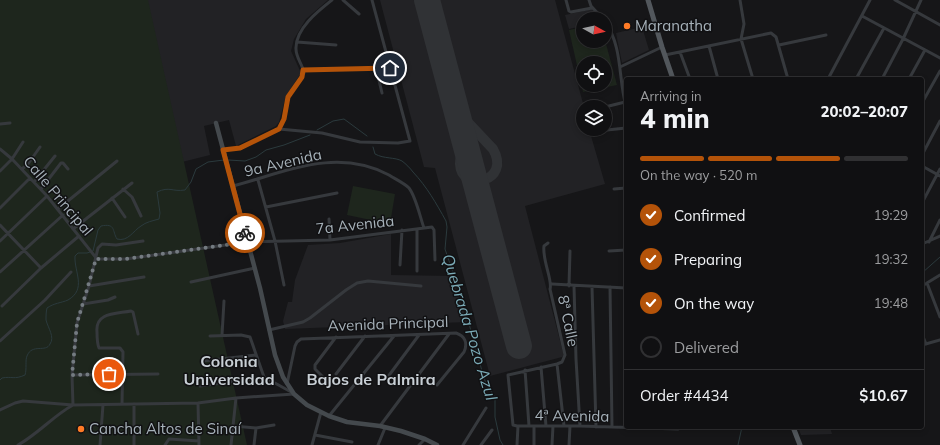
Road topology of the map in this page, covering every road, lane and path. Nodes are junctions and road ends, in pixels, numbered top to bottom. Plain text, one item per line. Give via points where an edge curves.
1 (332, 0) edge
2 (343, 0) edge
3 (566, 0) edge
4 (589, 0) edge
5 (648, 0) edge
6 (740, 0) edge
7 (870, 0) edge
8 (894, 0) edge
9 (921, 0) edge
10 (371, 1) edge
11 (592, 8) junction
12 (596, 12) edge
13 (916, 12) junction
14 (359, 14) dead end
15 (862, 16) junction
16 (940, 25) edge
17 (884, 28) junction
18 (612, 34) edge
19 (826, 35) dead end
20 (741, 38) junction
21 (904, 39) junction
22 (297, 42) junction
23 (336, 45) dead end
24 (662, 46) junction
25 (709, 46) junction
26 (779, 46) junction
27 (925, 50) junction
28 (680, 52) junction
29 (665, 54) junction
30 (940, 58) edge
31 (620, 67) junction
32 (376, 68) junction
33 (390, 68) junction
34 (303, 70) junction
35 (940, 71) edge
36 (672, 77) edge
37 (689, 77) edge
38 (717, 77) edge
39 (751, 77) edge
40 (787, 77) edge
41 (829, 77) edge
42 (857, 77) edge
43 (883, 77) edge
44 (910, 77) edge
45 (382, 92) dead end
46 (624, 95) edge
47 (924, 99) edge
48 (624, 102) edge
49 (612, 105) edge
50 (940, 121) edge
51 (10, 123) dead end
52 (216, 123) dead end
53 (0, 124) edge
54 (624, 128) edge
55 (279, 129) junction
56 (612, 129) edge
57 (24, 142) dead end
58 (40, 147) dead end
59 (0, 149) edge
60 (223, 150) junction
61 (924, 151) edge
62 (55, 156) dead end
63 (12, 159) junction
64 (117, 161) dead end
65 (924, 167) edge
66 (22, 169) junction
67 (68, 169) dead end
68 (940, 169) edge
69 (0, 170) edge
70 (939, 175) edge
71 (30, 178) junction
72 (258, 180) junction
73 (34, 182) junction
74 (132, 183) dead end
75 (233, 186) junction
76 (624, 188) edge
77 (41, 189) junction
78 (123, 189) junction
79 (614, 190) dead end
80 (337, 192) dead end
81 (47, 196) junction
82 (112, 198) junction
83 (924, 201) edge
84 (266, 207) junction
85 (0, 208) edge
86 (58, 208) junction
87 (63, 216) junction
88 (141, 216) dead end
89 (125, 217) dead end
90 (328, 219) dead end
91 (940, 220) edge
92 (0, 225) edge
93 (424, 228) junction
94 (74, 229) junction
95 (417, 229) junction
96 (402, 230) junction
97 (8, 233) junction
98 (79, 236) junction
99 (940, 236) edge
100 (330, 240) junction
101 (0, 241) edge
102 (275, 241) junction
103 (143, 242) dead end
104 (247, 242) junction
105 (929, 242) junction
106 (548, 243) dead end
107 (924, 243) edge
108 (24, 250) junction
109 (624, 250) edge
110 (570, 251) dead end
111 (609, 251) dead end
112 (96, 259) junction
113 (435, 260) dead end
114 (400, 265) dead end
115 (41, 268) junction
116 (255, 268) junction
117 (417, 271) dead end
118 (0, 272) edge
119 (71, 272) dead end
120 (940, 275) edge
121 (144, 277) dead end
122 (191, 282) dead end
123 (927, 283) junction
124 (552, 284) junction
125 (284, 285) dead end
126 (924, 285) edge
127 (89, 286) junction
128 (420, 286) dead end
129 (569, 286) junction
130 (574, 286) junction
131 (592, 287) junction
132 (610, 287) junction
133 (624, 288) edge
134 (115, 297) dead end
135 (224, 301) dead end
136 (83, 304) junction
137 (2, 306) dead end
138 (940, 317) edge
139 (269, 330) junction
140 (138, 334) dead end
141 (449, 334) junction
142 (222, 335) junction
143 (419, 335) junction
144 (210, 336) dead end
145 (366, 336) junction
146 (394, 336) junction
147 (336, 337) junction
148 (940, 340) edge
149 (0, 341) edge
150 (924, 344) edge
151 (256, 355) junction
152 (203, 361) dead end
153 (557, 364) junction
154 (541, 367) junction
155 (525, 370) junction
156 (122, 373) junction
157 (158, 374) dead end
158 (336, 374) dead end
159 (72, 375) junction
160 (264, 377) junction
161 (323, 377) dead end
162 (387, 378) dead end
163 (287, 384) junction
164 (200, 386) dead end
165 (437, 386) dead end
166 (294, 394) junction
167 (236, 398) junction
168 (198, 403) junction
169 (122, 404) junction
170 (134, 404) junction
171 (73, 405) junction
172 (103, 405) junction
173 (486, 408) dead end
174 (0, 410) edge
175 (321, 412) junction
176 (329, 416) junction
177 (274, 425) dead end
178 (233, 426) junction
179 (516, 426) junction
180 (529, 426) junction
181 (534, 426) junction
182 (546, 426) junction
183 (553, 426) junction
184 (564, 426) junction
185 (570, 426) junction
186 (580, 426) junction
187 (382, 427) junction
188 (596, 427) junction
189 (612, 427) junction
190 (256, 428) junction
191 (624, 428) edge
192 (794, 429) edge
193 (492, 430) dead end
194 (315, 435) junction
195 (425, 439) junction
196 (199, 441) junction
197 (352, 442) dead end
198 (18, 445) edge
199 (100, 445) edge
200 (134, 445) edge
201 (165, 445) edge
202 (199, 445) edge
203 (231, 445) edge
204 (254, 445) edge
205 (312, 445) edge
206 (378, 445) edge
207 (419, 445) edge
208 (437, 445) edge
209 (463, 445) edge
210 (481, 445) edge
211 (517, 445) edge
212 (534, 445) edge
213 (552, 445) edge
214 (569, 445) edge
215 (800, 445) edge

1 - 22 street via 306,22
2 - 14 street
3 - 11 street via 571,12
4 - 11 street
5 - 24 main road
6 - 20 street via 744,24
7 - 15 street
8 - 13 street
9 - 13 street
10 - 33 street
11 - 12 street
13 - 16 street
13 - 21 street
15 - 17 street
15 - 41 street
17 - 21 street
17 - 42 street
18 - 31 street
19 - 26 street
20 - 25 street
20 - 26 street via 771,33 776,37
20 - 39 street
21 - 27 street
21 - 43 street
22 - 23 street
22 - 34 street via 296,52
24 - 29 main road
24 - 31 street
25 - 28 street
25 - 38 street
26 - 40 street
27 - 30 street
27 - 44 street
28 - 29 street
28 - 37 street
29 - 36 main road
31 - 46 street
32 - 33 street
32 - 34 street
32 - 45 street
33 - 55 street via 410,141 398,144 360,142 322,133
34 - 55 street via 302,77 288,97 284,119
35 - 47 street
48 - 49 street
50 - 61 street
51 - 53 street
52 - 60 main road
54 - 56 street
55 - 60 street via 240,148
57 - 63 street
58 - 66 street
59 - 63 street, Calle Principal
60 - 75 main road
62 - 73 street
63 - 66 street, Calle Principal
63 - 69 street
64 - 86 street
65 - 70 street
66 - 71 street, Calle Principal
67 - 77 street via 61,163
68 - 70 street
70 - 83 street
71 - 73 street, Calle Principal
71 - 85 street
72 - 75 street, 9a Avenida
72 - 84 street
72 - 93 street, 9a Avenida via 310,164 342,162 378,169 409,188
73 - 77 street, Calle Principal
74 - 78 street
75 - 104 main road
76 - 79 street
77 - 81 street, Calle Principal
78 - 82 street
78 - 88 street via 132,197
80 - 84 street
81 - 86 street, Calle Principal
81 - 97 street
82 - 89 street
82 - 94 street
84 - 102 street
86 - 87 street, Calle Principal
87 - 94 street, Calle Principal
87 - 108 street
90 - 100 street
91 - 105 street
92 - 97 street
93 - 95 street, 7a Avenida
93 - 113 street via 432,227 434,230
94 - 98 street, Calle Principal
95 - 96 street, 7a Avenida
95 - 117 street
96 - 100 street, 7a Avenida
96 - 114 street
97 - 101 street
97 - 108 street
98 - 112 street, Calle Principal
98 - 115 street
99 - 105 street
100 - 102 street, 7a Avenida
102 - 104 street, 7a Avenida
102 - 125 street
103 - 112 street via 102,244 98,248
104 - 112 street, 7a Avenida via 126,259
104 - 116 main road
105 - 107 street
106 - 124 street, 8ª Calle via 543,251 548,277
108 - 115 street
108 - 118 street
109 - 111 street
110 - 129 street
112 - 127 street
115 - 137 street
116 - 122 street
116 - 139 main road
119 - 149 street
120 - 123 street
121 - 127 street
123 - 126 street
123 - 138 street
124 - 129 street
124 - 153 street, 8ª Calle via 550,289 565,355 562,362
127 - 136 street
128 - 139 street via 368,281 357,283 303,322
129 - 130 street
130 - 131 street
130 - 186 street
131 - 132 street
131 - 188 street
132 - 133 street
132 - 189 street
134 - 136 street
135 - 142 street
136 - 159 street via 77,323
139 - 163 main road via 275,356
140 - 156 street via 132,311 106,316 96,325 99,348 120,348 123,352
141 - 143 street, Avenida Principal
141 - 165 street, Avenida Principal via 456,333 462,336 466,347
141 - 187 street
142 - 144 street
142 - 151 street via 250,337
143 - 146 street, Avenida Principal
143 - 162 street
145 - 146 street, Avenida Principal
145 - 147 street, Avenida Principal
145 - 158 street
146 - 176 street
147 - 161 street via 315,365 315,370
147 - 163 street, Avenida Principal via 307,338 298,342
148 - 150 street
151 - 152 street
151 - 160 street
153 - 154 street
153 - 184 street, 8ª Calle
154 - 155 street
154 - 182 street
155 - 179 street via 507,376 512,424
155 - 180 street
156 - 157 street
156 - 159 street
156 - 169 street
159 - 171 street
160 - 164 street
160 - 166 street
163 - 166 main road
166 - 167 street
166 - 175 main road
167 - 168 street
167 - 178 street
168 - 170 street
168 - 196 street
169 - 170 street
169 - 172 street
170 - 200 street
171 - 172 street
171 - 174 street via 23,401
171 - 198 street
172 - 199 street
173 - 209 street
175 - 176 main road
175 - 194 street
176 - 187 main road via 347,422
177 - 190 street
178 - 190 street
178 - 203 street
179 - 180 street, 4ª Avenida
179 - 211 street
180 - 181 street, 4ª Avenida
181 - 182 street, 4ª Avenida
181 - 212 street
182 - 183 street, 4ª Avenida
183 - 184 street, 4ª Avenida
183 - 213 street
184 - 185 street, 4ª Avenida
185 - 186 street, 4ª Avenida
185 - 214 street
186 - 188 street, 4ª Avenida
187 - 195 main road
187 - 206 street
188 - 189 street, 4ª Avenida
189 - 191 street, 4ª Avenida
190 - 204 street
192 - 215 main road
193 - 210 street
194 - 197 street
194 - 205 street
195 - 207 street
195 - 208 main road
196 - 201 street via 169,439
196 - 202 street

